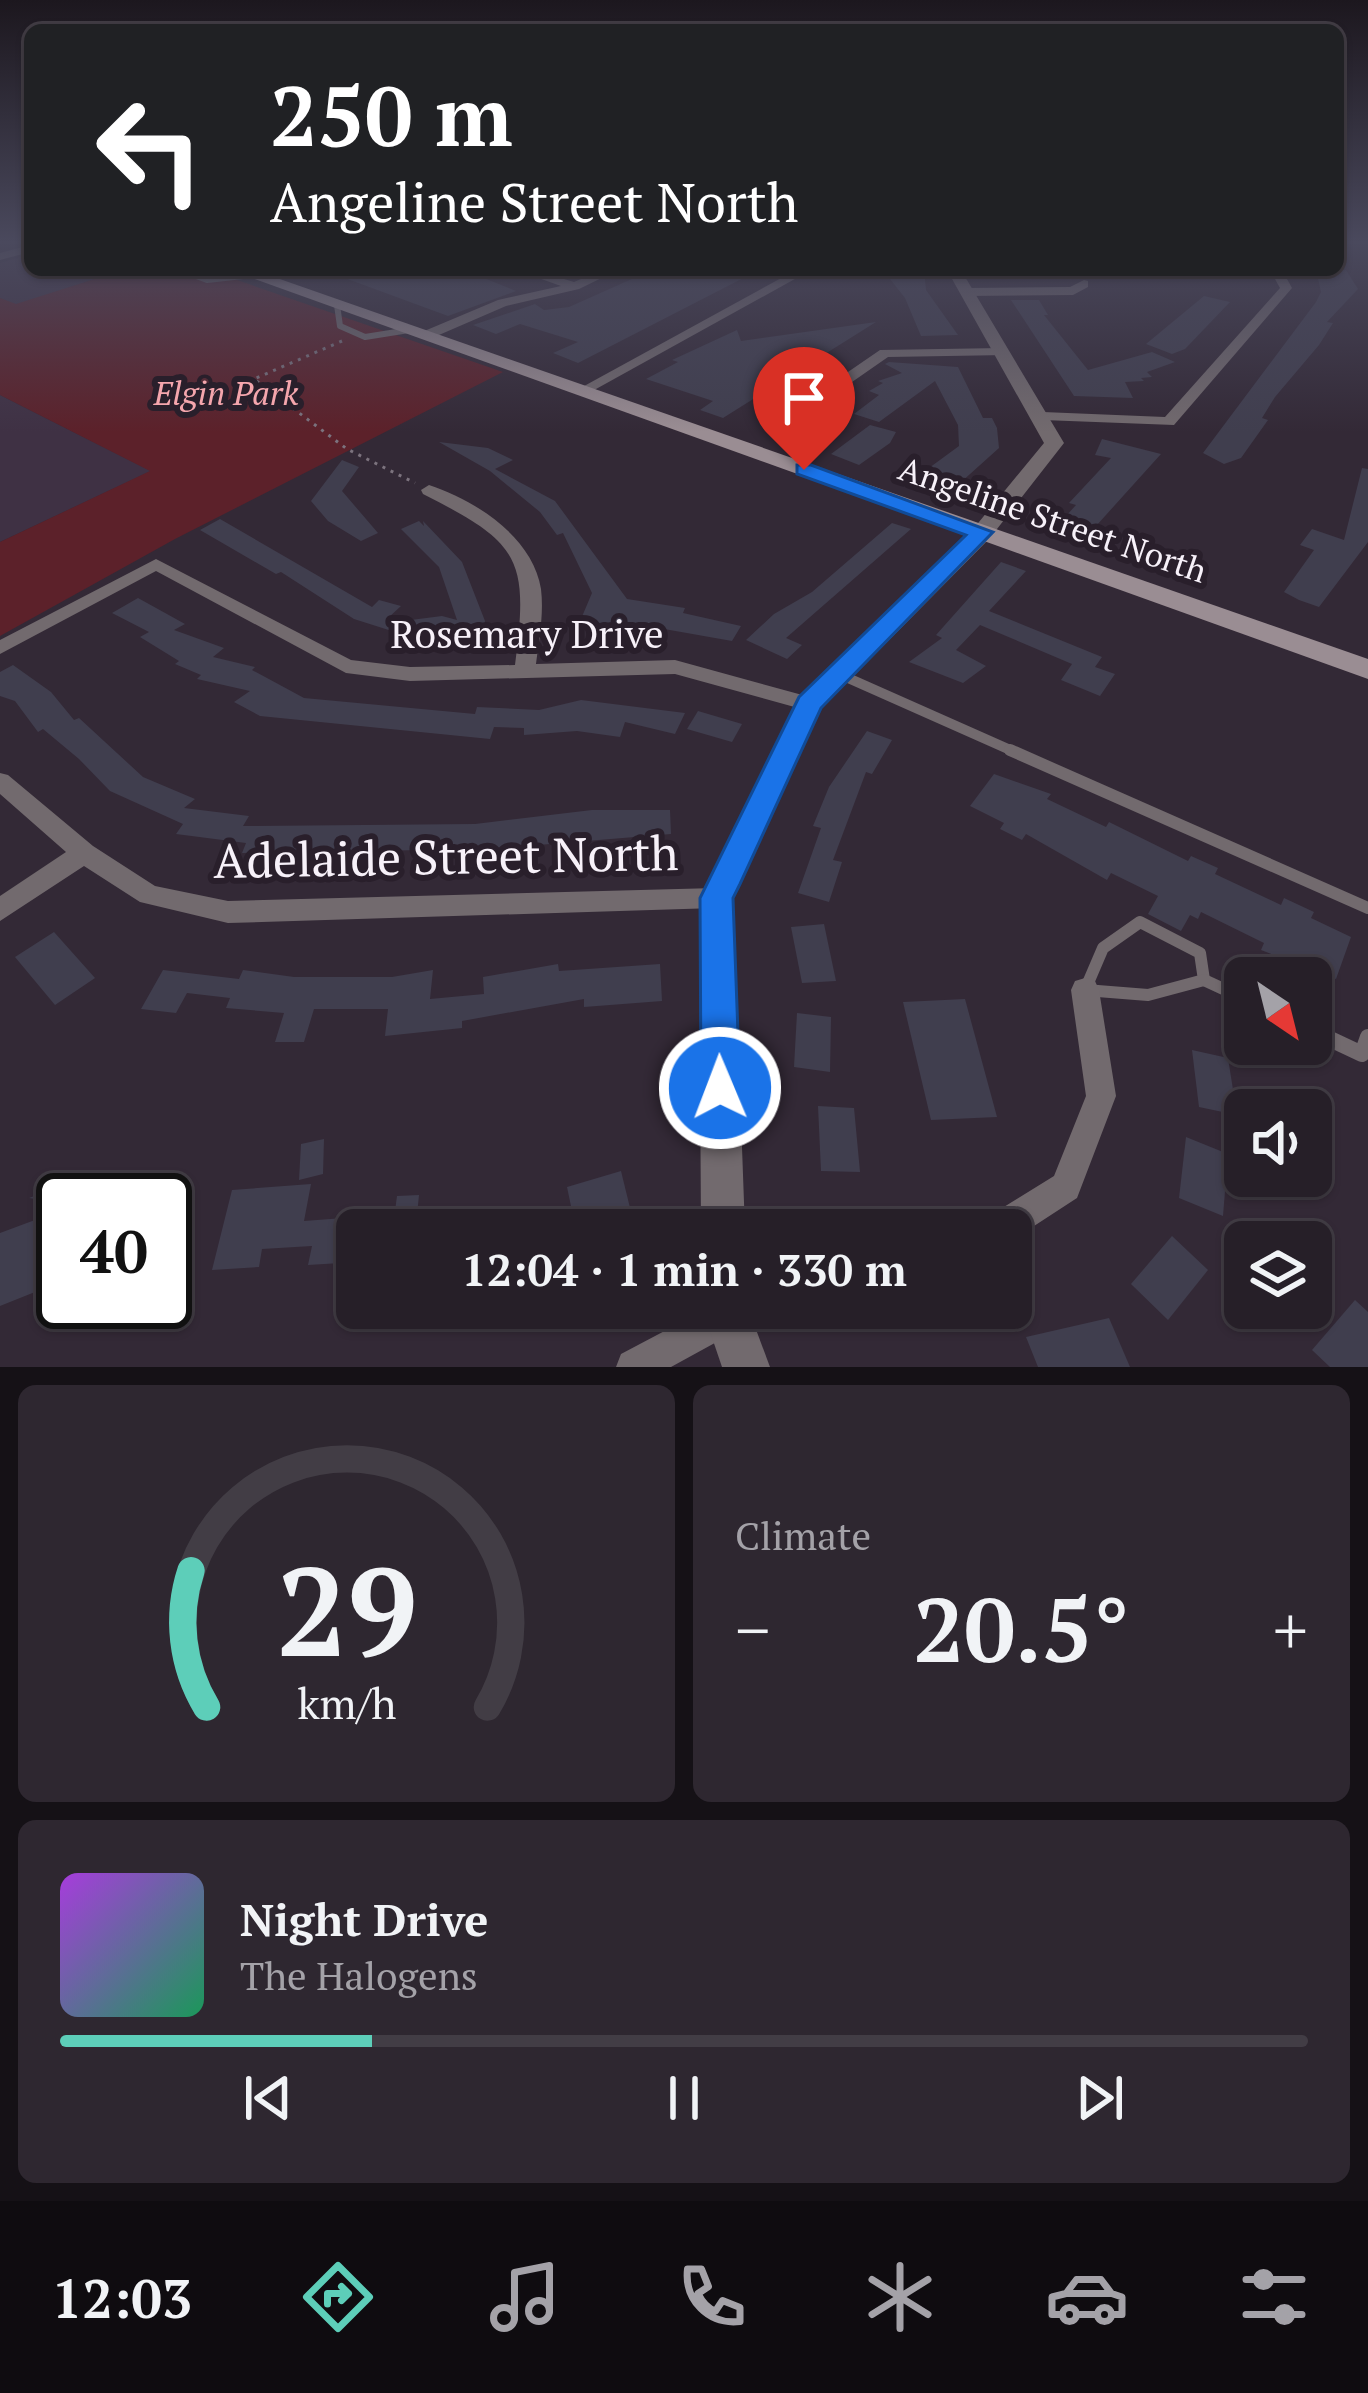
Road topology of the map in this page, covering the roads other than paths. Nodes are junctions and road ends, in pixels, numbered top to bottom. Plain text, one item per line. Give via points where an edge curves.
1 (337, 305) joint
2 (497, 305) edge
3 (741, 305) edge
4 (973, 305) edge
5 (1271, 305) edge
6 (418, 333) junction
7 (1001, 352) junction
8 (582, 392) junction
9 (1043, 416) junction
10 (799, 422) dead end
11 (429, 490) road end
12 (982, 532) junction
13 (0, 648) edge
14 (1368, 669) edge
15 (525, 671) junction
16 (836, 672) junction
17 (809, 704) junction
18 (0, 781) edge
19 (84, 853) junction
20 (716, 898) junction
21 (1368, 908) edge
22 (0, 910) edge
23 (1204, 980) junction
24 (1085, 989) junction
25 (1224, 989) edge
26 (1368, 1037) edge
27 (1332, 1040) edge
28 (723, 1209) edge
29 (1031, 1209) edge
30 (703, 1329) edge
31 (739, 1329) edge
32 (634, 1367) edge
33 (746, 1367) edge

1 - 6 main road, Angeline Street North
1 - 6 lane via 340,326 358,334
2 - 6 street
3 - 8 street
4 - 7 street
5 - 9 street via 1169,422
6 - 8 main road, Angeline Street North
7 - 9 street
7 - 10 street via 885,353 799,412
8 - 12 main road, Angeline Street North
9 - 12 street via 1054,443
11 - 15 street via 476,514 514,548 531,584
12 - 14 main road, Angeline Street North
12 - 16 street
13 - 15 street, Rosemary Drive via 156,564 346,666 410,674
15 - 17 street, Rosemary Drive via 675,667
16 - 17 street
16 - 21 lane
17 - 20 street
18 - 19 street, Adelaide Street North
19 - 20 street, Adelaide Street North via 149,895 228,912
19 - 22 street
20 - 28 street
23 - 24 lane via 1148,995
23 - 24 lane via 1200,952 1140,922 1121,928 1085,973
23 - 25 lane
24 - 29 street via 1101,1096 1066,1187
26 - 27 lane via 1362,1054
30 - 32 street
31 - 33 street

